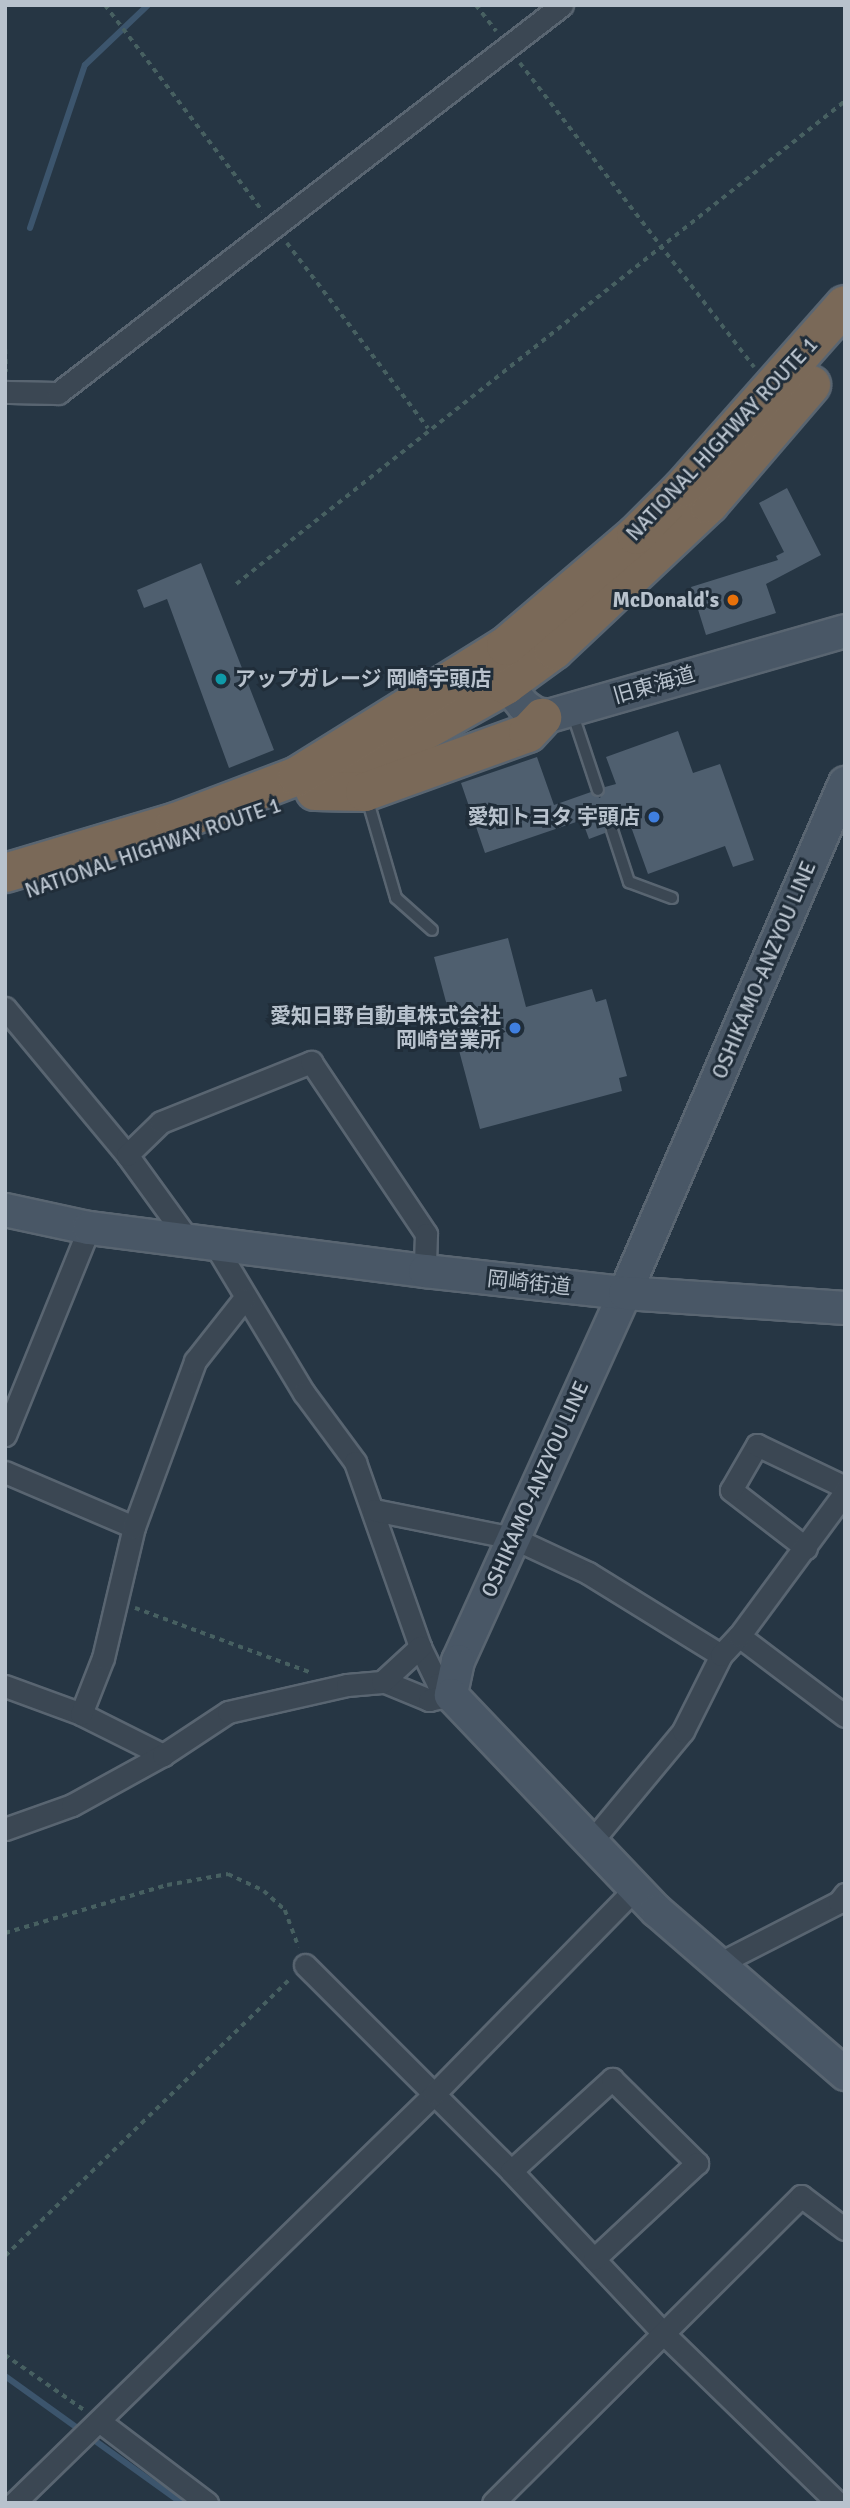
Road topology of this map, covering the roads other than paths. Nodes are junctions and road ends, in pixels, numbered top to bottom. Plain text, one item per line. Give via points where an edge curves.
1 (562, 5) edge
2 (845, 305) edge
3 (845, 346) edge
4 (6, 392) edge
5 (845, 631) edge
6 (496, 672) junction
7 (557, 713) junction
8 (845, 783) edge
9 (598, 790) dead end
10 (315, 791) junction
11 (365, 792) junction
12 (612, 830) dead end
13 (5, 873) edge
14 (5, 898) edge
15 (672, 898) dead end
16 (432, 930) dead end
17 (5, 1008) edge
18 (127, 1155) junction
19 (5, 1210) edge
20 (89, 1228) junction
21 (203, 1243) junction
22 (425, 1271) junction
23 (625, 1293) junction
24 (244, 1298) junction
25 (845, 1308) edge
26 (5, 1435) edge
27 (5, 1472) edge
28 (843, 1498) edge
29 (374, 1510) junction
30 (134, 1527) junction
31 (513, 1538) junction
32 (806, 1548) junction
33 (739, 1636) junction
34 (420, 1647) junction
35 (720, 1655) junction
36 (383, 1681) junction
37 (5, 1686) edge
38 (451, 1695) junction
39 (81, 1714) junction
40 (845, 1716) edge
41 (163, 1755) junction
42 (5, 1829) edge
43 (591, 1842) junction
44 (636, 1888) junction
45 (845, 1894) edge
46 (720, 1963) junction
47 (305, 1965) road end
48 (845, 2074) edge
49 (434, 2094) junction
50 (511, 2171) junction
51 (845, 2229) edge
52 (594, 2259) junction
53 (664, 2335) junction
54 (92, 2427) junction
55 (14, 2503) edge
56 (207, 2503) edge
57 (493, 2503) edge
58 (838, 2503) edge

1 - 4 street via 58,393
2 - 6 highway, NATIONAL HIGHWAY ROUTE 1 via 636,535
3 - 6 highway, NATIONAL HIGHWAY ROUTE 1 via 709,504 591,618
5 - 7 main road, 旧東海道
6 - 7 main road via 524,706
6 - 10 highway, NATIONAL HIGHWAY ROUTE 1
6 - 13 highway, NATIONAL HIGHWAY ROUTE 1 via 297,776 176,822
7 - 9 lane
7 - 11 highway via 528,733
8 - 23 main road, OSHIKAMO-ANZYOU LINE
10 - 11 highway
10 - 14 highway, NATIONAL HIGHWAY ROUTE 1 via 241,822
11 - 16 lane via 396,898
12 - 15 lane via 629,882
17 - 18 street
18 - 21 street
18 - 22 street via 161,1122 311,1062 426,1234
19 - 20 main road, 岡崎街道
20 - 21 main road, 岡崎街道
20 - 26 street
21 - 22 main road, 岡崎街道
21 - 24 street
22 - 23 main road, 岡崎街道
23 - 25 main road, 岡崎街道
23 - 31 main road, OSHIKAMO-ANZYOU LINE
24 - 29 street via 355,1462
24 - 30 street via 195,1361
27 - 30 street
28 - 32 street
28 - 32 street via 757,1445 731,1490
29 - 31 street
29 - 34 street
30 - 39 street via 103,1658
31 - 35 street via 588,1573
31 - 38 main road, OSHIKAMO-ANZYOU LINE via 458,1661
32 - 33 street
33 - 35 street
33 - 40 street
34 - 36 street
34 - 38 street via 438,1684
35 - 43 street via 683,1731
36 - 38 street via 429,1700
36 - 41 street via 228,1712
37 - 39 street
38 - 43 main road
39 - 41 street
41 - 42 street via 72,1805
43 - 44 main road
44 - 46 main road
44 - 49 street
45 - 46 street
46 - 48 main road
47 - 49 street
49 - 50 street
49 - 54 street
50 - 52 street
50 - 52 street via 612,2079 697,2163
51 - 53 street via 801,2196
52 - 53 street
53 - 57 street
53 - 58 street
54 - 55 street
54 - 56 street

